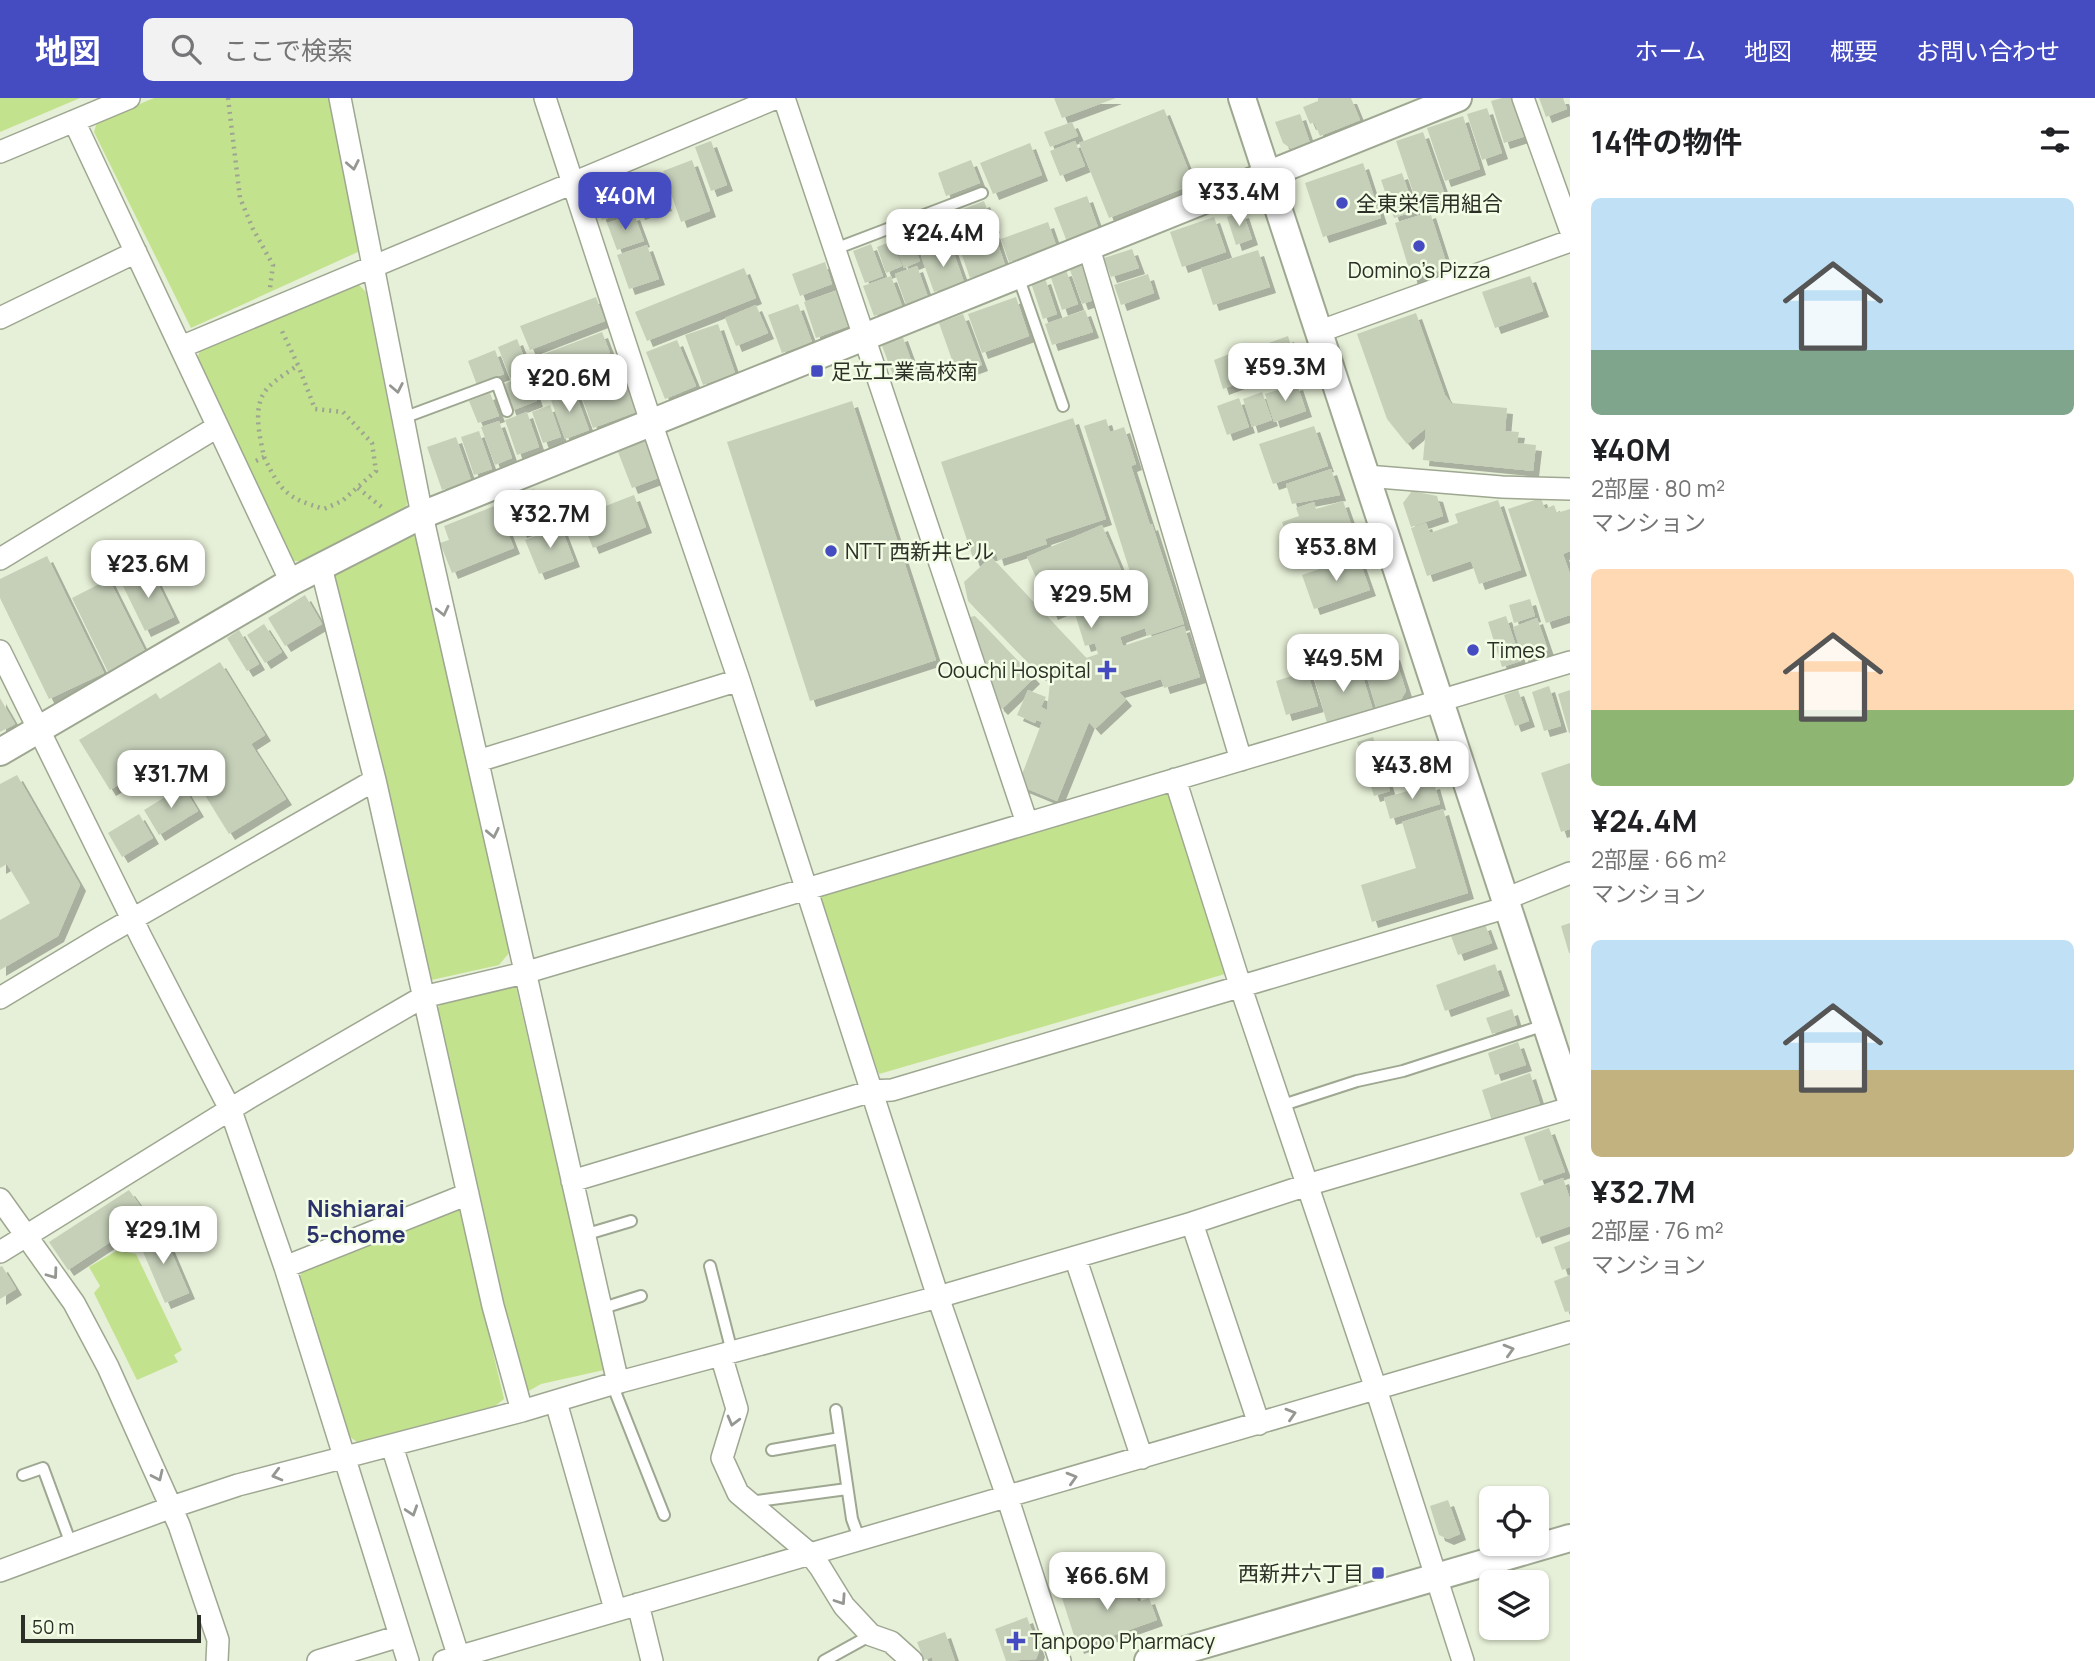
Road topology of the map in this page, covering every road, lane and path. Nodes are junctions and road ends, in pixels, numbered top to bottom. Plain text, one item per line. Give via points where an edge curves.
1 (129, 98) edge
2 (340, 98) edge
3 (545, 98) edge
4 (776, 98) edge
5 (784, 98) edge
6 (1242, 98) edge
7 (1458, 98) edge
8 (1523, 98) edge
9 (74, 121) junction
10 (0, 152) edge
11 (1267, 175) junction
12 (572, 183) junction
13 (982, 192) dead end
14 (1570, 229) edge
15 (1570, 241) edge
16 (1089, 248) junction
17 (835, 249) junction
18 (136, 252) junction
19 (373, 267) junction
20 (1017, 275) junction
21 (0, 318) edge
22 (1318, 332) junction
23 (864, 336) junction
24 (181, 346) junction
25 (298, 365) dead end
26 (1063, 406) dead end
27 (507, 411) dead end
28 (403, 418) junction
29 (651, 422) junction
30 (217, 427) junction
31 (264, 457) dead end
32 (1366, 476) junction
33 (1570, 489) edge
34 (422, 515) junction
35 (0, 559) edge
36 (321, 567) junction
37 (291, 582) junction
38 (0, 652) edge
39 (1570, 662) edge
40 (739, 680) junction
41 (1439, 700) junction
42 (39, 729) junction
43 (0, 752) edge
44 (1241, 760) junction
45 (478, 761) junction
46 (1175, 779) junction
47 (375, 780) junction
48 (1027, 823) junction
49 (1570, 873) edge
50 (806, 888) junction
51 (1506, 903) junction
52 (132, 919) junction
53 (524, 973) junction
54 (1241, 988) junction
55 (423, 997) junction
56 (0, 998) edge
57 (1546, 1025) junction
58 (872, 1091) junction
59 (1570, 1097) edge
60 (1280, 1106) junction
61 (1570, 1108) edge
62 (231, 1111) junction
63 (572, 1181) junction
64 (1307, 1185) junction
65 (468, 1194) junction
66 (0, 1199) edge
67 (631, 1221) dead end
68 (1192, 1223) junction
69 (584, 1235) junction
70 (26, 1236) junction
71 (0, 1252) edge
72 (1075, 1257) junction
73 (710, 1266) dead end
74 (285, 1267) junction
75 (641, 1296) dead end
76 (938, 1297) junction
77 (600, 1309) junction
78 (1570, 1332) edge
79 (726, 1353) junction
80 (615, 1384) junction
81 (1376, 1389) junction
82 (556, 1402) junction
83 (836, 1410) dead end
84 (522, 1411) junction
85 (1259, 1424) junction
86 (840, 1438) junction
87 (392, 1446) junction
88 (772, 1450) dead end
89 (343, 1458) junction
90 (1142, 1458) junction
91 (23, 1475) dead end
92 (848, 1489) junction
93 (1007, 1496) junction
94 (748, 1502) junction
95 (172, 1507) junction
96 (664, 1516) dead end
97 (859, 1538) junction
98 (1570, 1538) edge
99 (71, 1544) junction
100 (810, 1554) junction
101 (0, 1571) edge
102 (1436, 1577) junction
103 (638, 1604) junction
104 (615, 1609) junction
105 (871, 1635) junction
106 (400, 1636) junction
107 (1198, 1654) edge
108 (454, 1660) edge
109 (217, 1661) edge
110 (318, 1661) edge
111 (408, 1661) edge
112 (652, 1661) edge
113 (824, 1661) edge
114 (912, 1661) edge
115 (1060, 1661) edge
116 (1148, 1661) edge
117 (1463, 1661) edge

1 - 9 street
2 -> 19 street
3 - 12 street
4 - 12 street
5 - 17 street
6 - 11 street
7 - 11 street
8 - 14 street
9 - 10 street
9 - 18 street
11 - 16 street
11 - 22 street
12 - 19 street
12 - 29 street
13 - 17 lane
15 - 22 street
16 - 20 street
16 - 44 street
17 - 23 street
18 - 21 street
18 - 24 street
19 - 24 street
19 -> 28 street
20 - 23 street
20 - 26 lane
22 - 32 street
23 - 29 street
23 - 48 street
24 - 30 street
25 - 31 path via 315,409 343,412 372,443 376,471 342,501 324,509 289,496 277,484
27 - 28 lane via 497,383
28 - 34 street
29 - 34 street
29 - 40 street
30 - 35 street
30 - 37 street
32 - 33 street
32 - 41 street
34 - 36 street
34 -> 45 street
36 - 37 street
36 - 47 street
37 - 42 street
38 - 42 street
39 - 41 street
40 - 45 street
40 - 50 street
41 - 44 street
41 - 51 street
42 - 43 street
42 - 52 street
44 - 46 street
45 -> 53 street
46 - 48 street
46 - 54 street
47 - 52 street
47 - 55 street
48 - 50 street
49 - 51 street
50 - 53 street
50 - 58 street
51 - 54 street
51 - 57 street
52 - 56 street
52 - 62 street
53 - 55 street
53 - 63 street
54 - 58 street via 892,1090
54 - 60 street
55 - 62 street
55 - 65 street
57 - 59 street
57 - 60 lane
58 - 63 street
58 - 76 street
60 - 64 street
61 - 64 street
62 - 70 street
62 - 74 street
63 - 69 street
64 - 68 street
64 - 81 street
65 - 74 street
65 - 84 street
66 - 70 street
67 - 69 lane
68 - 72 street
68 - 85 street
69 - 77 street
70 - 71 street
70 -> 95 street via 80,1314
72 - 76 street
72 - 90 street
73 - 79 lane
74 - 89 street
75 - 77 lane
76 - 79 street
76 - 93 street
77 - 80 street
81 -> 78 street
79 - 80 street
79 -> 94 street via 737,1409 722,1458 738,1493
80 - 82 street
80 - 96 lane
85 -> 81 street
81 - 102 street
82 - 84 street
82 - 104 street
83 - 86 lane
84 - 87 street
85 - 90 street
86 - 88 lane
86 - 92 lane
87 - 89 street
87 -> 108 street
89 -> 95 street
89 - 106 street
93 -> 90 street
91 - 99 lane via 43,1468
92 - 94 lane
92 - 97 lane
93 - 97 street
93 - 115 street
94 - 100 street
95 - 99 street
95 - 109 street via 218,1640
97 - 100 street
98 - 102 street
99 - 101 street
100 - 103 street
100 -> 105 street via 844,1606
102 - 107 street
102 - 117 street
103 - 104 street
103 - 112 street
104 - 108 street
105 - 113 lane
105 - 114 street via 891,1642
106 - 110 street
106 - 111 street
107 - 116 street

